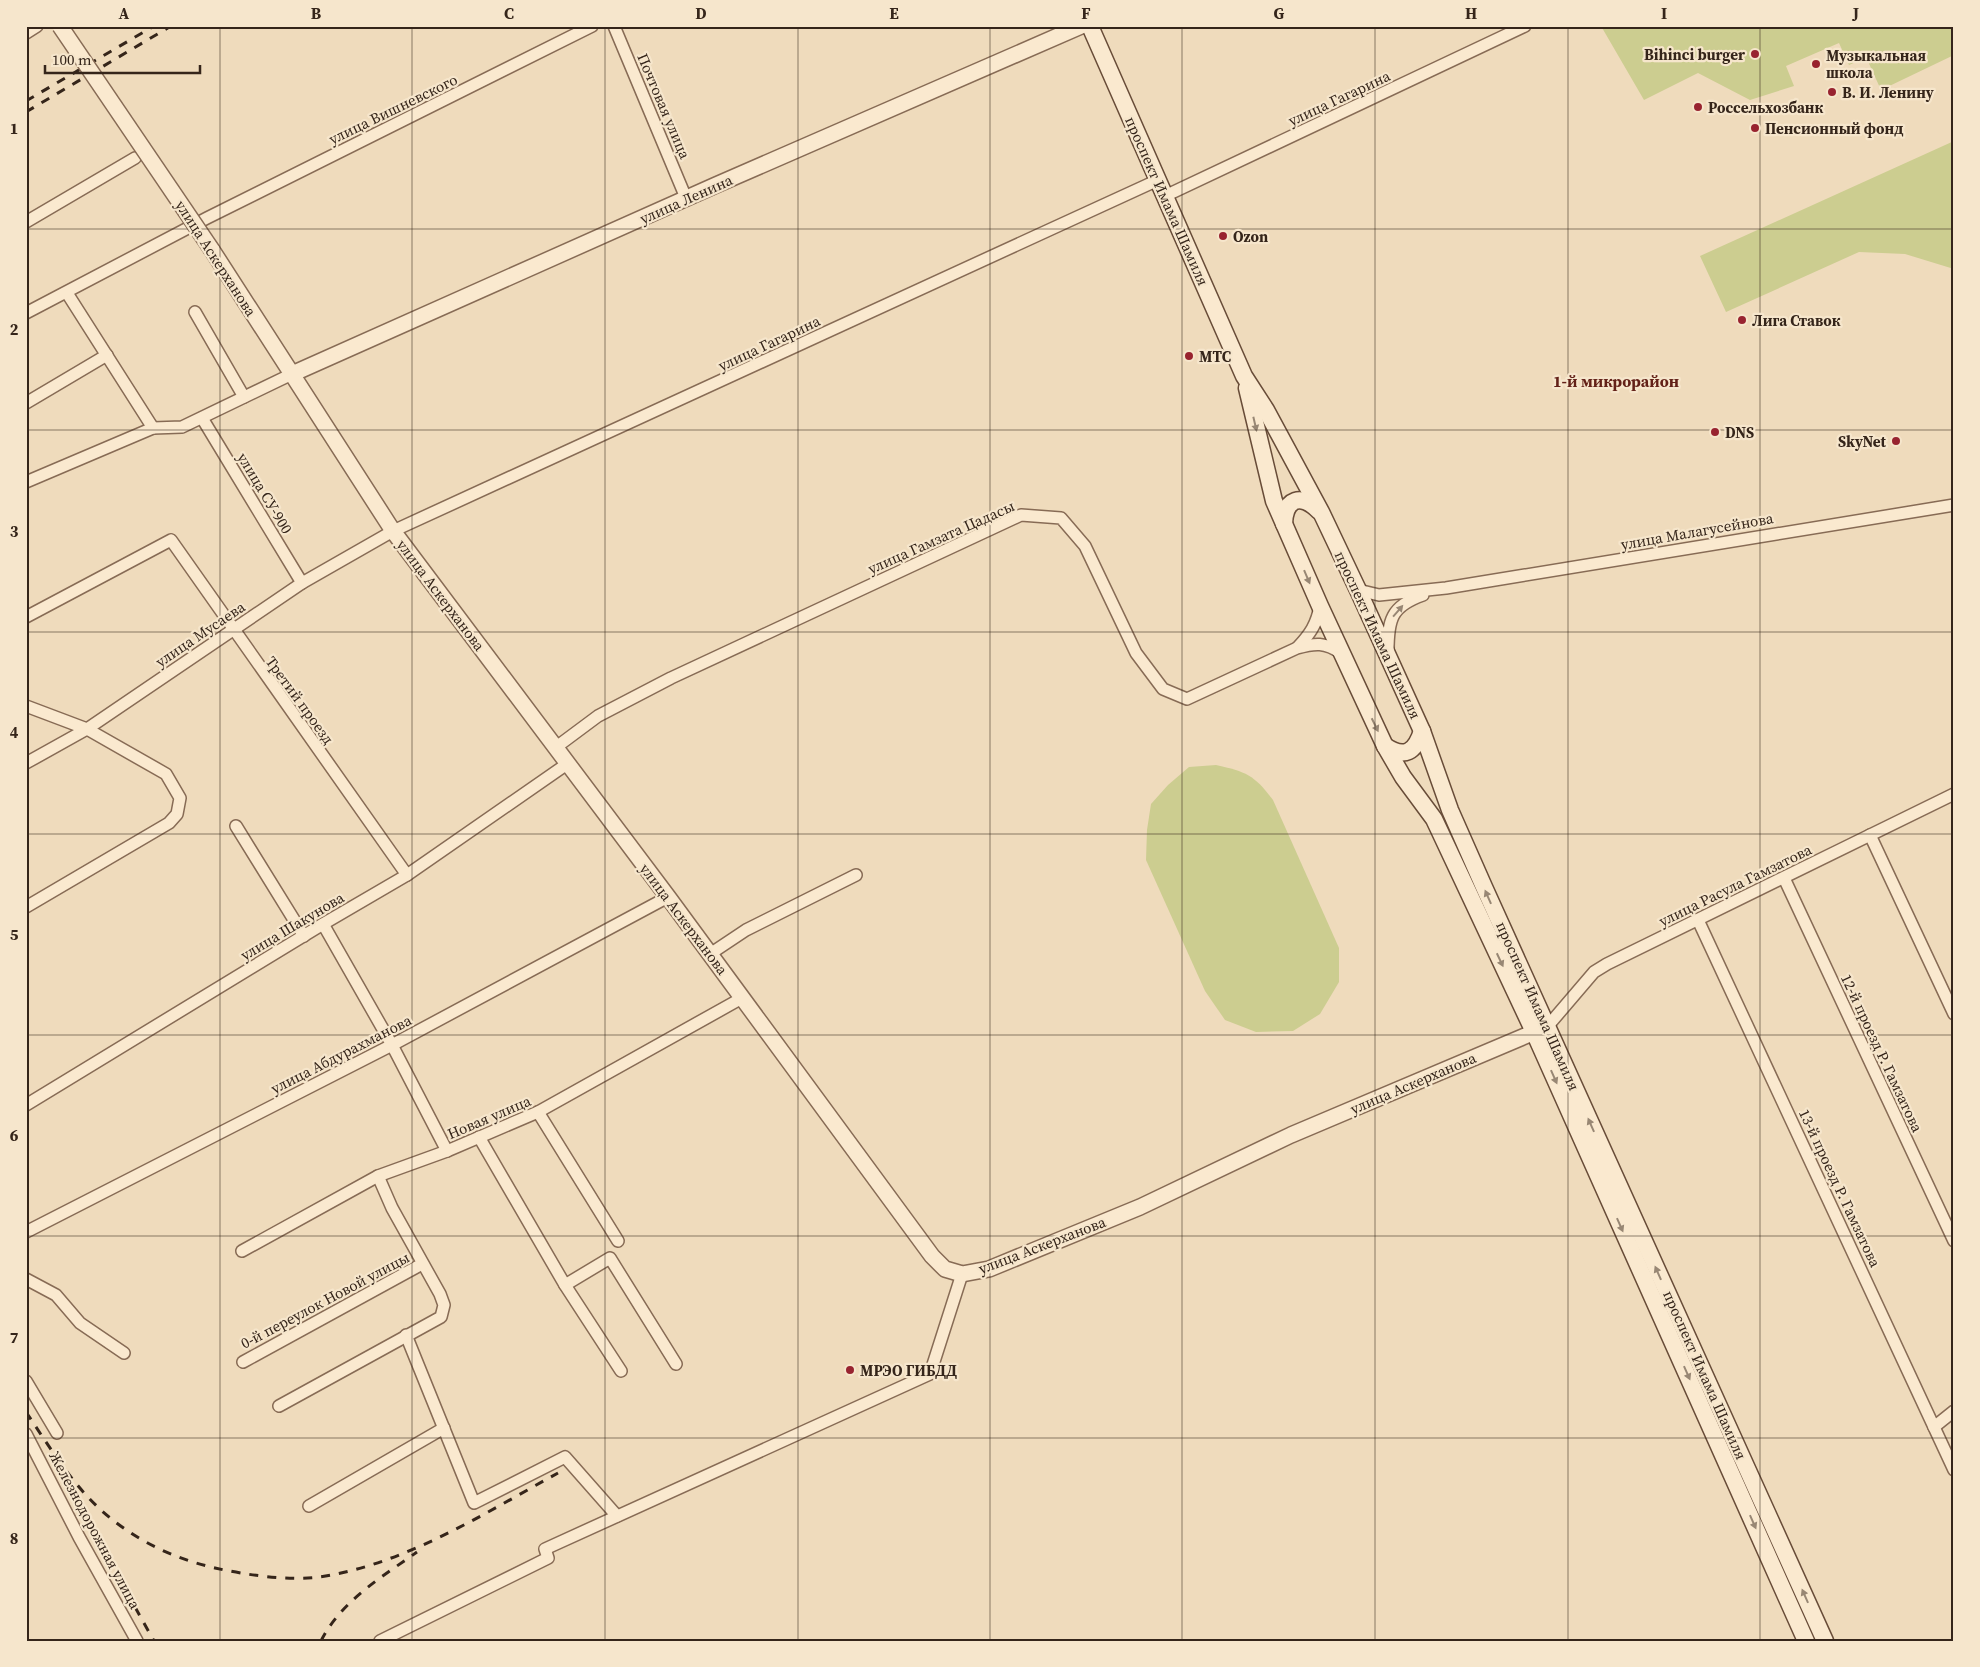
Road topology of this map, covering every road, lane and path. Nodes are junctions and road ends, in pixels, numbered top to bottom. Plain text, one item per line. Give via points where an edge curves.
1 (37, 26) edge
2 (60, 26) edge
3 (592, 26) edge
4 (614, 26) edge
5 (1081, 26) edge
6 (1090, 26) edge
7 (1525, 26) edge
8 (26, 34) edge
9 (135, 158) dead end
10 (1158, 180) junction
11 (1165, 196) junction
12 (686, 198) junction
13 (26, 222) edge
14 (67, 293) junction
15 (195, 312) dead end
16 (26, 314) edge
17 (107, 355) junction
18 (292, 374) junction
19 (1244, 376) junction
20 (244, 397) junction
21 (26, 403) edge
22 (202, 418) junction
23 (153, 428) junction
24 (26, 482) edge
25 (1954, 505) edge
26 (1321, 512) junction
27 (1284, 524) junction
28 (393, 531) junction
29 (302, 583) junction
30 (1446, 588) junction
31 (1358, 590) junction
32 (1320, 606) junction
33 (26, 617) edge
34 (232, 630) junction
35 (1297, 648) junction
36 (1341, 653) junction
37 (1388, 656) junction
38 (26, 706) edge
39 (87, 729) junction
40 (1422, 731) junction
41 (1385, 746) junction
42 (555, 748) junction
43 (26, 763) edge
44 (567, 764) junction
45 (1954, 794) edge
46 (236, 826) dead end
47 (1870, 836) junction
48 (856, 875) dead end
49 (407, 876) junction
50 (1784, 878) junction
51 (668, 897) junction
52 (26, 907) edge
53 (1698, 920) junction
54 (323, 924) junction
55 (304, 936) junction
56 (710, 954) junction
57 (742, 998) junction
58 (1954, 1014) edge
59 (1541, 1030) junction
60 (392, 1045) junction
61 (26, 1106) edge
62 (538, 1112) junction
63 (479, 1137) junction
64 (448, 1151) junction
65 (378, 1176) junction
66 (26, 1232) edge
67 (618, 1241) dead end
68 (1954, 1241) edge
69 (242, 1251) dead end
70 (422, 1264) junction
71 (962, 1274) junction
72 (26, 1279) edge
73 (565, 1285) junction
74 (406, 1335) junction
75 (124, 1353) dead end
76 (242, 1362) dead end
77 (676, 1364) dead end
78 (621, 1371) dead end
79 (26, 1381) edge
80 (279, 1406) dead end
81 (1954, 1410) edge
82 (1934, 1427) junction
83 (444, 1428) junction
84 (57, 1433) dead end
85 (26, 1434) edge
86 (1954, 1470) edge
87 (309, 1506) dead end
88 (617, 1516) junction
89 (137, 1641) edge
90 (380, 1641) edge
91 (1806, 1641) edge
92 (1825, 1641) edge

1 - 8 street
2 - 18 street, улица Аскерханова, bridge
3 - 14 street, улица Вишневского via 207,218
4 - 12 street, Почтовая улица
5 - 12 street, улица Ленина
6 - 10 main road, проспект Имама Шамиля
7 - 11 street, улица Гагарина
9 - 13 street
10 - 11 main road, проспект Имама Шамиля
10 - 28 street, улица Гагарина
11 - 19 main road, проспект Имама Шамиля
12 - 18 street, улица Ленина
14 - 16 street
14 - 17 street
15 - 20 street
17 - 21 street
17 - 23 street
18 - 20 street
18 - 28 street, улица Аскерханова
19 - 26 main road, проспект Имама Шамиля
19 -> 27 main road, проспект Имама Шамиля via 1274,501
20 - 22 street
22 - 23 street via 182,427
22 - 29 street, улица СУ-900
23 - 24 street
25 - 30 street, улица Малагусейнова
26 - 27 main road via 1304,500 1295,501 1288,505
26 - 31 main road, проспект Имама Шамиля
27 -> 32 main road, проспект Имама Шамиля
28 - 29 street, улица Мусаева
28 - 42 street, улица Аскерханова
29 - 34 street, улица Мусаева
30 - 31 street via 1380,595
37 -> 30 street via 1388,626 1401,606
31 - 37 main road, проспект Имама Шамиля
32 - 35 street via 1311,633
32 - 36 main road, проспект Имама Шамиля
33 - 34 street, Третий проезд via 171,540
34 - 39 street, улица Мусаева
34 - 49 street, Третий проезд
35 - 36 street via 1315,643 1328,645
35 - 42 street, улица Гамзата Цадасы via 1187,699 1162,689 1136,653 1085,546 1061,518 1021,515 671,678 598,716
36 -> 41 main road, проспект Имама Шамиля
37 - 40 main road, проспект Имама Шамиля
38 - 39 street
39 - 43 street, улица Мусаева
39 - 52 street via 166,774 180,798 177,814 169,823
40 - 41 main road via 1418,744 1404,753
59 -> 40 main road, проспект Имама Шамиля via 1450,810
41 -> 59 main road, проспект Имама Шамиля via 1434,819
42 - 44 street, улица Аскерханова
44 - 49 street, улица Шакунова
44 - 51 street, улица Аскерханова
45 - 47 street, улица Расула Гамзатова
46 - 55 street
47 - 50 street, улица Расула Гамзатова
47 - 58 street
48 - 56 street via 746,930
49 - 54 street, улица Шакунова
50 - 53 street, улица Расула Гамзатова
50 - 68 street, 12-й проезд Р. Гамзатова
51 - 56 street, улица Аскерханова
51 - 60 street, улица Абдурахманова
53 - 59 street, улица Расула Гамзатова via 1594,972
53 - 82 street, 13-й проезд Р. Гамзатова
54 - 55 street, улица Шакунова
54 - 60 street
55 - 61 street, улица Шакунова
56 - 57 street, улица Аскерханова
57 - 62 street, Новая улица
57 - 71 street, улица Аскерханова via 932,1256 945,1269
59 - 71 street, улица Аскерханова via 1291,1135 1140,1207 989,1269
59 -> 91 main road, проспект Имама Шамиля
92 -> 59 main road, проспект Имама Шамиля
60 - 64 street
60 - 66 street, улица Абдурахманова
62 - 63 street, Новая улица
62 - 67 street
63 - 64 street, Новая улица
63 - 73 street
64 - 65 street, Новая улица
65 - 69 street, Новая улица
65 - 70 street
70 - 74 street via 440,1294 443,1310 440,1317
70 - 76 street, 0-й переулок Новой улицы
71 - 88 street via 930,1374
72 - 75 street via 56,1295 80,1323
73 - 77 street via 610,1258
73 - 78 street
74 - 80 street
74 - 83 street
79 - 84 street
81 - 82 street
82 - 86 street, 13-й проезд Р. Гамзатова
83 - 87 street
83 - 88 street via 474,1503 565,1457
85 - 89 street, Железнодорожная улица
88 - 90 street via 545,1549 548,1558

